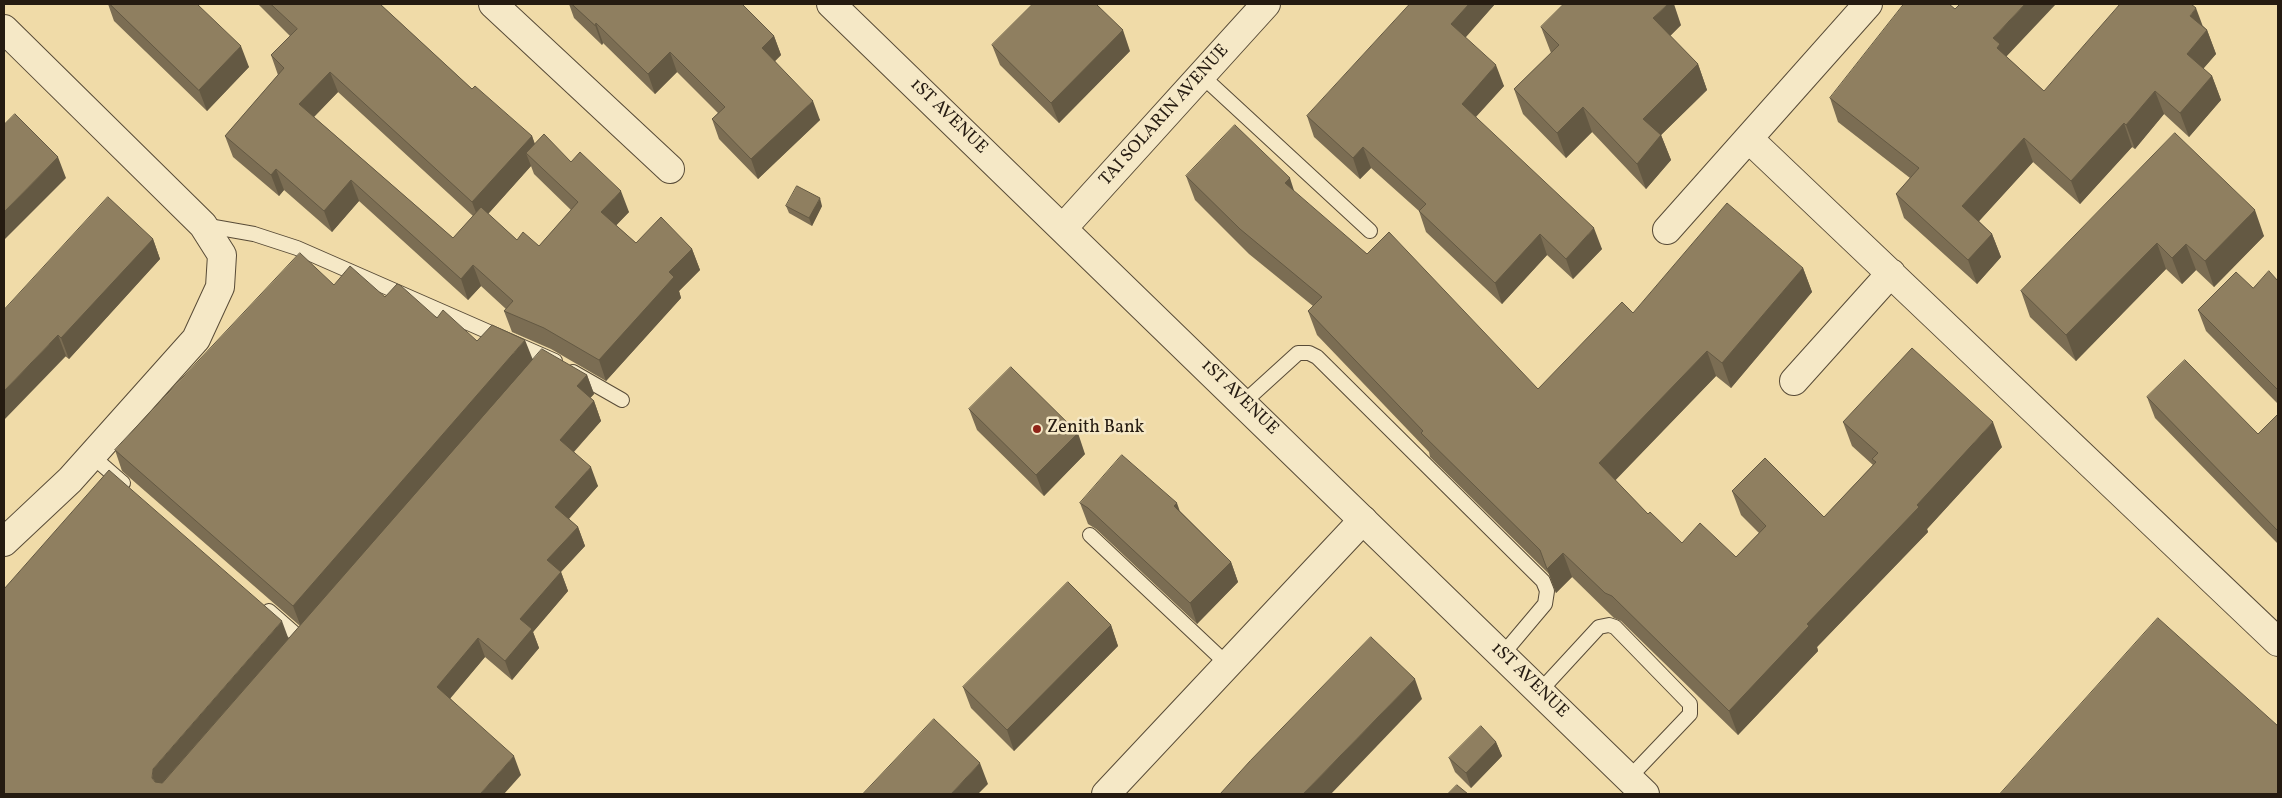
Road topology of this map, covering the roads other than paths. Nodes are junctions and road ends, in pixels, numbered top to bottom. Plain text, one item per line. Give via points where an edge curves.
1 (494, 4) edge
2 (830, 4) edge
3 (1266, 4) edge
4 (1868, 4) edge
5 (6, 36) edge
6 (1201, 75) junction
7 (1749, 138) junction
8 (670, 168) dead end
9 (204, 225) junction
10 (1063, 228) junction
11 (1668, 230) dead end
12 (1370, 232) dead end
13 (1891, 273) junction
14 (547, 357) junction
15 (534, 372) edge
16 (1794, 381) dead end
17 (622, 400) dead end
18 (1243, 403) junction
19 (92, 456) junction
20 (137, 495) edge
21 (1363, 520) junction
22 (1090, 535) dead end
23 (4, 542) edge
24 (257, 600) edge
25 (302, 640) edge
26 (2278, 640) edge
27 (1502, 655) junction
28 (1227, 664) junction
29 (1540, 691) junction
30 (1637, 786) edge
31 (1106, 794) edge

1 - 8 street
2 - 10 street, 1ST AVENUE
3 - 6 street, TAI SOLARIN AVENUE
4 - 7 street
5 - 9 street
6 - 10 street, TAI SOLARIN AVENUE
6 - 12 lane
7 - 11 street
7 - 13 street
9 - 14 lane via 254,234 297,248
9 - 19 street via 222,255 220,287 196,339
10 - 18 street, 1ST AVENUE
13 - 16 street
13 - 26 street
14 - 15 lane
14 - 17 lane
18 - 21 street, 1ST AVENUE
18 - 27 lane via 1298,353 1317,357 1543,581 1547,591 1545,604
19 - 20 lane
19 - 23 street
21 - 27 street, 1ST AVENUE
21 - 28 street
22 - 28 lane
24 - 25 lane
27 - 29 street, 1ST AVENUE
28 - 31 street
29 - 30 street, 1ST AVENUE
29 - 30 lane via 1599,626 1615,627 1690,704 1690,714

